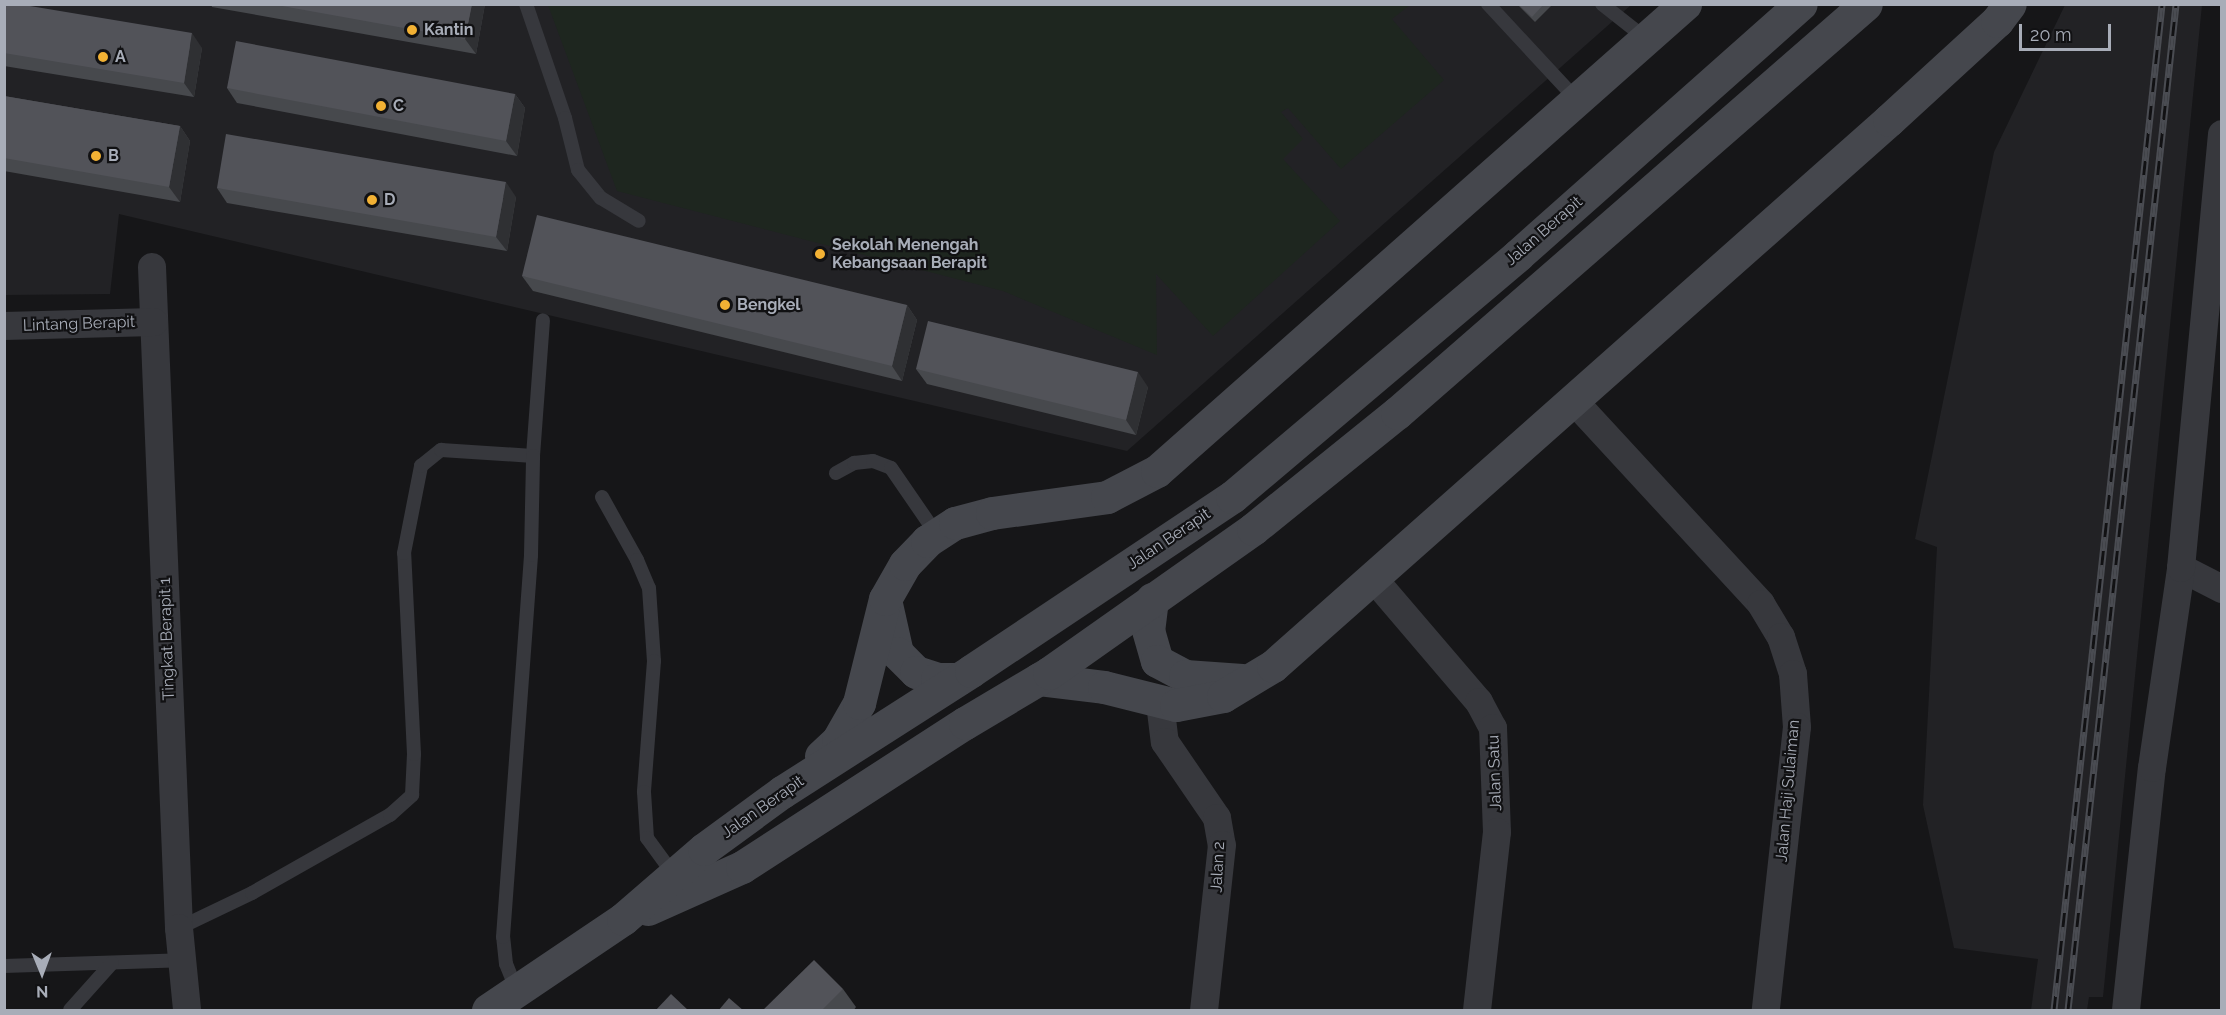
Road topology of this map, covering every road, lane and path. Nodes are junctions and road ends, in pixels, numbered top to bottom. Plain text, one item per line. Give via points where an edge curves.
1 (526, 4) edge
2 (1488, 4) edge
3 (1602, 4) edge
4 (1685, 4) edge
5 (1801, 4) edge
6 (1866, 4) edge
7 (2010, 4) edge
8 (1645, 38) junction
9 (1577, 100) junction
10 (2222, 134) edge
11 (639, 221) dead end
12 (152, 267) dead end
13 (543, 320) dead end
14 (154, 322) junction
15 (4, 326) edge
16 (1573, 400) junction
17 (532, 456) junction
18 (836, 473) dead end
19 (602, 497) dead end
20 (937, 535) junction
21 (2181, 568) junction
22 (1373, 578) junction
23 (2222, 589) edge
24 (885, 599) junction
25 (1152, 599) junction
26 (958, 679) junction
27 (1039, 679) junction
28 (1250, 680) junction
29 (1160, 703) junction
30 (782, 792) junction
31 (674, 875) junction
32 (623, 919) junction
33 (179, 928) junction
34 (181, 960) junction
35 (112, 963) junction
36 (4, 966) edge
37 (518, 991) junction
38 (70, 1011) edge
39 (187, 1011) edge
40 (488, 1011) edge
41 (1204, 1011) edge
42 (1477, 1011) edge
43 (1766, 1011) edge
44 (2126, 1011) edge

1 - 11 lane via 565,118 578,170 601,198
2 - 9 lane
3 - 8 lane
4 - 8 main road
5 - 26 main road, Jalan Berapit via 1518,255 1232,497
6 - 25 main road via 1406,406 1253,529
7 - 16 main road via 1997,21 1889,120
8 - 9 main road
9 - 20 main road via 1157,471 1107,497 992,513 955,523
10 - 21 street
12 - 14 street, Tingkat Berapit 1
13 - 17 lane
14 - 15 street, Lintang Berapit
14 - 33 street, Tingkat Berapit 1
16 - 22 main road
16 - 43 street, Jalan Haji Sulaiman via 1761,604 1781,637 1793,674 1797,727
17 - 33 lane via 441,450 421,466 404,553 414,754 412,795 390,815 252,893
17 - 37 lane via 531,555 503,937 506,964
18 - 20 lane via 854,463 873,460 891,468
19 - 31 lane via 649,588 654,661 644,792 647,838
20 - 24 main road via 905,564
21 - 23 street
21 - 44 street via 2152,768
22 - 28 main road via 1273,666
22 - 42 street, Jalan Satu via 1479,702 1493,728 1497,832
24 - 26 main road via 897,653 916,672
24 - 30 main road via 859,703 838,740
25 - 27 main road
25 - 28 main road via 1148,630 1157,661 1185,676
26 - 30 main road, Jalan Berapit
27 - 29 main road via 1104,687
27 - 32 main road via 732,874
28 - 29 main road via 1223,696 1176,705
29 - 41 street, Jalan 2 via 1165,742 1217,819 1222,845
30 - 31 main road, Jalan Berapit
31 - 32 main road, Jalan Berapit
32 - 37 main road, Jalan Berapit
33 - 34 street, Tingkat Berapit 1
34 - 35 lane
34 - 39 street, Tingkat Berapit 1
35 - 36 lane
35 - 38 lane
37 - 40 main road, Jalan Berapit

